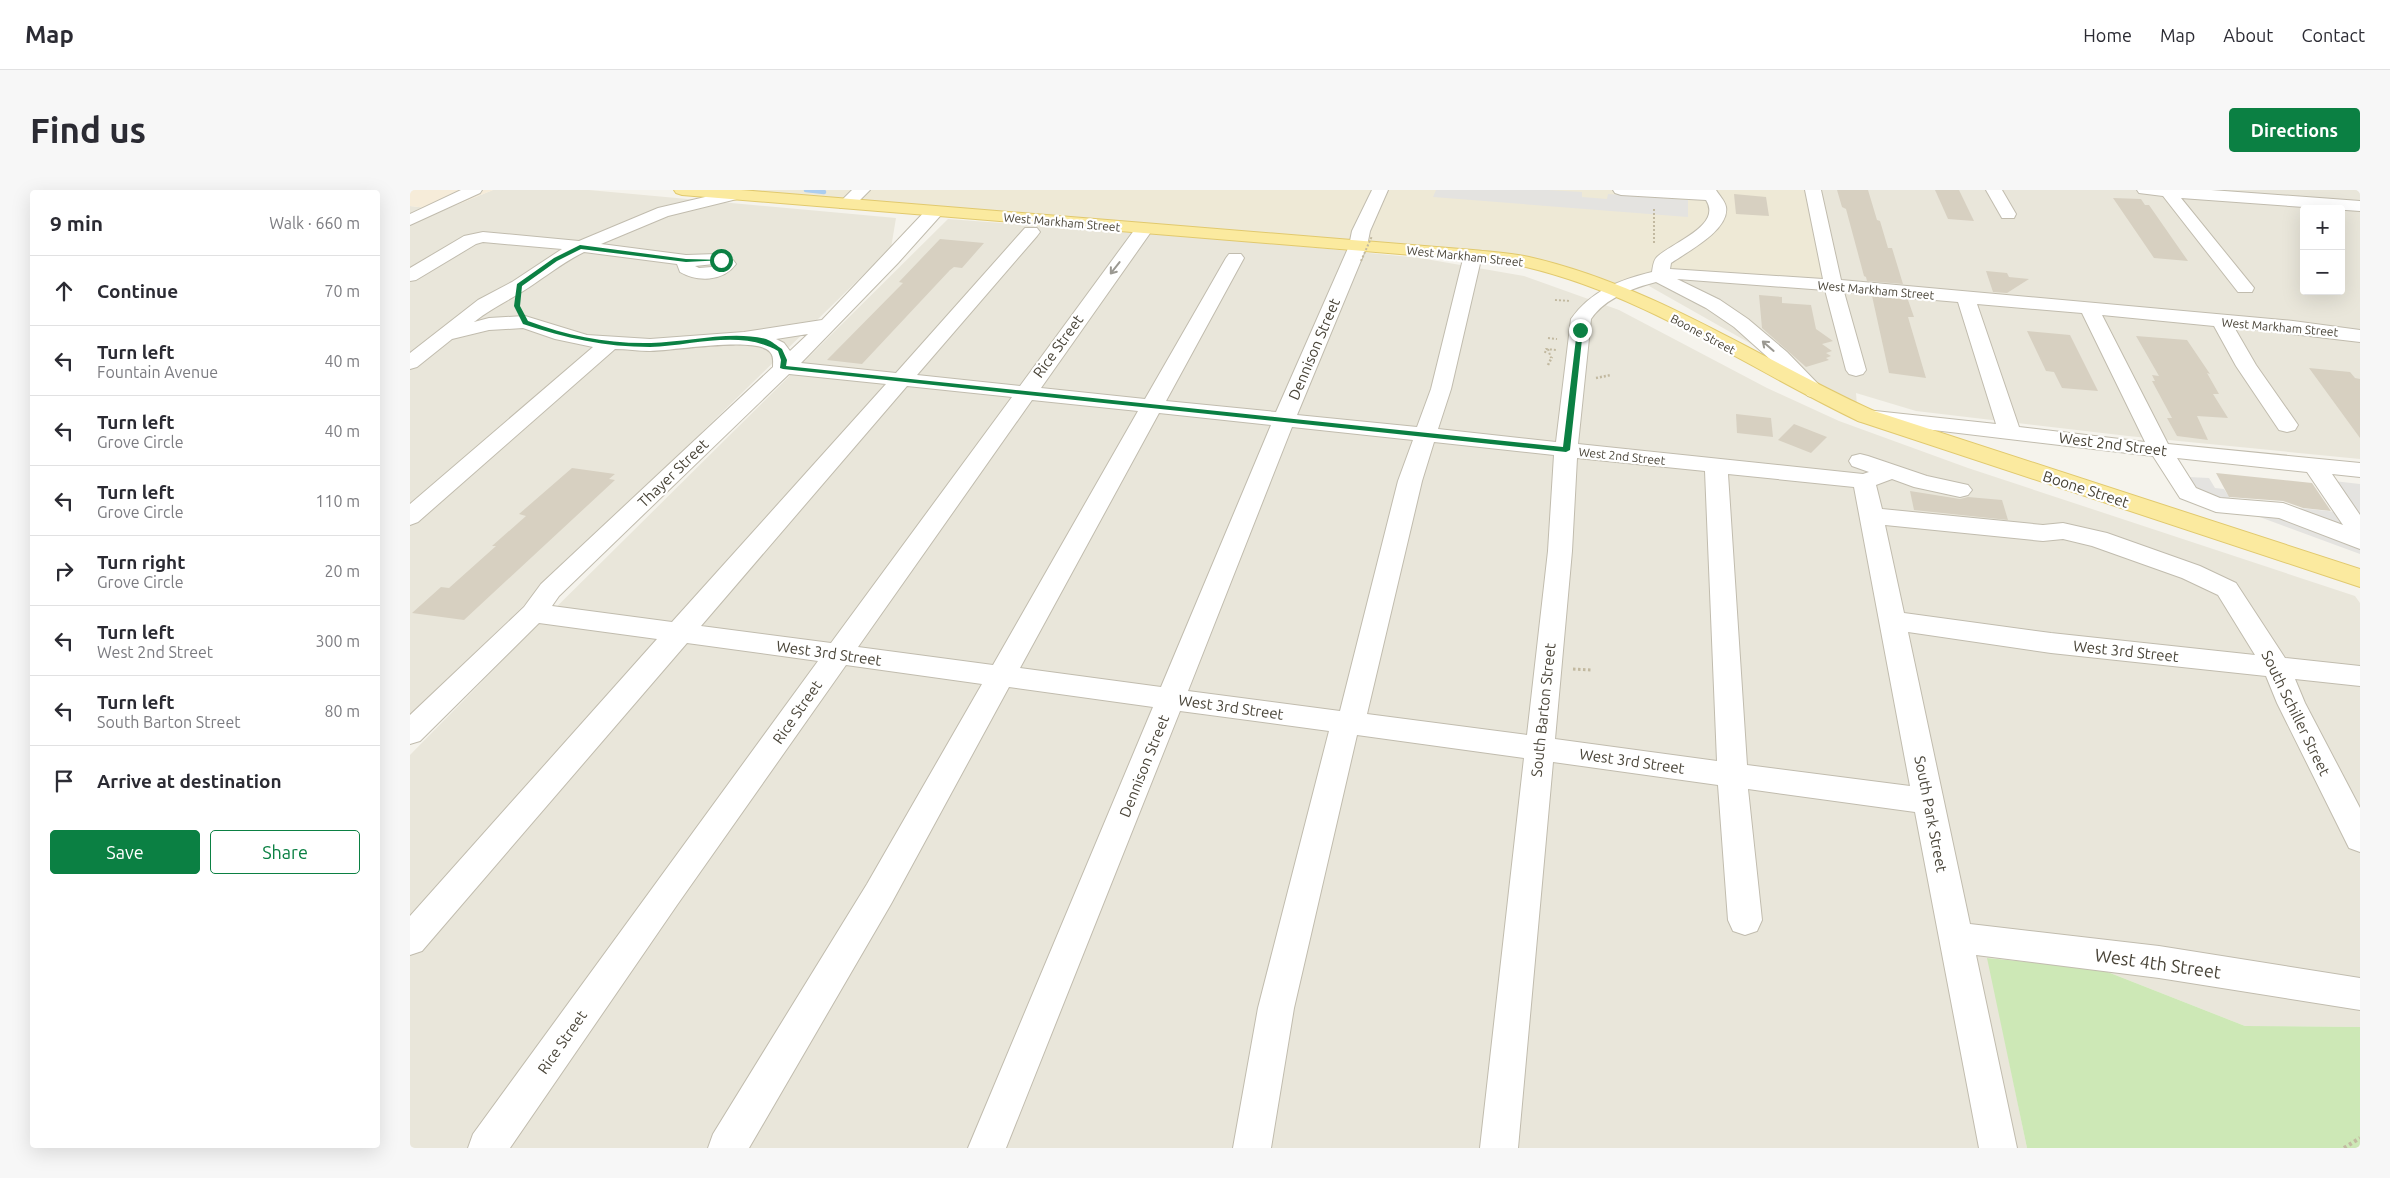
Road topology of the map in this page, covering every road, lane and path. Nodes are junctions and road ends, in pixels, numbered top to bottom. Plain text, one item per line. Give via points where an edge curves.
1 (474, 190) edge
2 (678, 190) edge
3 (682, 190) edge
4 (862, 190) edge
5 (1380, 190) edge
6 (1621, 190) edge
7 (1813, 190) edge
8 (1994, 190) edge
9 (2145, 190) edge
10 (1710, 192) edge
11 (2168, 192) junction
12 (2262, 194) edge
13 (423, 195) dead end
14 (735, 195) junction
15 (445, 204) junction
16 (846, 204) junction
17 (2360, 206) edge
18 (935, 211) junction
19 (664, 212) junction
20 (2008, 214) dead end
21 (410, 220) edge
22 (1144, 229) junction
23 (1031, 232) dead end
24 (580, 247) junction
25 (1364, 248) junction
26 (1473, 255) junction
27 (1235, 258) dead end
28 (686, 260) dead end
29 (1660, 275) junction
30 (410, 276) edge
31 (1715, 276) junction
32 (1763, 280) junction
33 (1833, 285) junction
34 (519, 286) junction
35 (2245, 288) dead end
36 (1616, 291) junction
37 (1966, 298) junction
38 (1555, 300) dead end
39 (1577, 302) dead end
40 (2089, 308) junction
41 (2221, 321) junction
42 (525, 322) junction
43 (827, 325) junction
44 (446, 335) junction
45 (2360, 336) edge
46 (744, 338) junction
47 (1548, 338) dead end
48 (1554, 338) dead end
49 (609, 344) junction
50 (1548, 349) junction
51 (1562, 350) dead end
52 (1545, 353) dead end
53 (410, 363) edge
54 (1548, 365) dead end
55 (783, 368) junction
56 (1856, 370) dead end
57 (1611, 375) dead end
58 (1591, 378) dead end
59 (901, 380) junction
60 (1815, 392) junction
61 (1025, 393) junction
62 (1152, 406) junction
63 (1866, 416) junction
64 (1284, 420) junction
65 (2287, 425) dead end
66 (2010, 432) junction
67 (1425, 435) junction
68 (1566, 450) junction
69 (2160, 450) junction
70 (2314, 465) junction
71 (1716, 466) junction
72 (2360, 470) edge
73 (1872, 471) junction
74 (1960, 490) dead end
75 (2333, 494) junction
76 (2360, 497) edge
77 (1871, 516) junction
78 (410, 517) edge
79 (2360, 533) edge
80 (2360, 541) edge
81 (2360, 578) edge
82 (533, 614) junction
83 (1892, 621) junction
84 (681, 633) junction
85 (838, 654) junction
86 (2277, 668) junction
87 (999, 676) junction
88 (2360, 676) edge
89 (1171, 699) junction
90 (1348, 723) junction
91 (410, 733) edge
92 (1540, 749) junction
93 (1731, 775) junction
94 (1928, 801) junction
95 (2360, 839) edge
96 (1745, 920) dead end
97 (1955, 937) junction
98 (410, 940) edge
99 (2360, 994) edge
100 (2360, 1138) edge
101 (487, 1148) edge
102 (727, 1148) edge
103 (987, 1148) edge
104 (1252, 1148) edge
105 (1499, 1148) edge
106 (1998, 1148) edge
107 (2344, 1148) edge

1 - 15 street
2 - 19 street via 667,201
3 - 14 main road, West Markham Street
4 - 16 street
5 - 25 street, Dennison Street via 1361,231
6 - 10 street
7 - 33 street
8 - 20 street
9 - 11 street
10 - 29 street via 1718,208 1718,218 1705,232 1663,260
11 - 12 street
11 - 35 street
12 - 17 street
13 - 15 street via 420,200
14 - 16 main road, West Markham Street
14 - 19 street
15 - 21 street
16 - 18 main road, West Markham Street
18 - 22 main road, West Markham Street
18 - 43 street, Thayer Street
19 - 24 street
22 - 25 main road, West Markham Street
22 -> 61 street, Rice Street
23 - 59 street
24 - 28 street
24 - 30 street via 517,239 476,238
24 - 34 street
25 - 26 main road, West Markham Street
25 - 64 street, Dennison Street
26 - 36 main road, West Markham Street via 1528,262
26 - 67 street via 1441,389
27 - 62 street
29 - 31 street, West Markham Street
29 - 36 street, West Markham Street
60 -> 29 street, Boone Street via 1750,331 1713,304
31 - 32 street, West Markham Street
31 - 32 street via 1716,287 1735,296 1764,290
32 - 33 street, West Markham Street
33 - 37 street, West Markham Street
33 - 56 street
34 - 42 street via 517,306
34 - 44 street via 485,304
36 - 60 main road, Boone Street via 1669,315
36 - 68 street, South Barton Street via 1588,306 1581,319
37 - 40 street, West Markham Street
37 - 66 street
38 - 39 path
40 - 41 street, West Markham Street
40 - 69 street
41 - 45 street, West Markham Street
41 - 65 street via 2246,366
42 - 44 street via 489,324
42 - 49 street via 562,335
43 - 46 street
43 - 55 street, Thayer Street
44 - 53 street
46 - 49 street via 650,345
46 - 55 street via 776,346 784,360
47 - 48 path
49 - 78 street
50 - 51 path
50 - 52 path
50 - 54 path via 1552,356
55 - 59 street, West 2nd Street
55 - 82 street, Thayer Street via 550,590
57 - 58 path
59 - 61 street, West 2nd Street
59 - 84 street
60 - 63 main road, Boone Street
61 - 62 street, West 2nd Street
61 - 85 street, Rice Street
62 - 64 street, West 2nd Street
62 - 87 street
63 - 66 street, West 2nd Street
63 - 81 main road, Boone Street
64 - 67 street, West 2nd Street
64 - 89 street, Dennison Street
66 - 69 street, West 2nd Street
67 - 68 street, West 2nd Street
67 - 90 street via 1410,481 1353,715
68 - 71 street, West 2nd Street
68 - 92 street, South Barton Street via 1560,551
69 - 70 street, West 2nd Street
69 - 80 street via 2188,493 2197,498 2216,505 2283,511
70 - 72 street, West 2nd Street
70 - 75 street
71 - 73 street, West 2nd Street
71 - 93 street
73 - 74 street, West 2nd Street
73 - 77 street, South Park Street
75 - 76 street
75 - 79 street
77 - 83 street, South Park Street
77 - 86 street, South Schiller Street via 2081,534 2154,557 2207,578 2227,590
82 - 84 street, West 3rd Street
82 - 91 street, Thayer Street
83 - 86 street, West 3rd Street via 2050,643
83 - 94 street, South Park Street
84 - 85 street, West 3rd Street
84 - 98 street
85 - 87 street, West 3rd Street
85 - 101 street, Rice Street
86 - 88 street, West 3rd Street
86 - 95 street, South Schiller Street via 2291,703
87 - 89 street, West 3rd Street
87 - 102 street via 879,894
89 - 90 street, West 3rd Street
89 - 103 street, Dennison Street
90 - 92 street, West 3rd Street
90 - 104 street via 1276,1008
92 - 93 street, West 3rd Street
92 - 105 street, South Barton Street
93 - 94 street, West 3rd Street
93 - 96 street
94 - 97 street, South Park Street
97 - 99 street, West 4th Street via 2159,962
97 - 106 street, South Park Street
100 - 107 path

